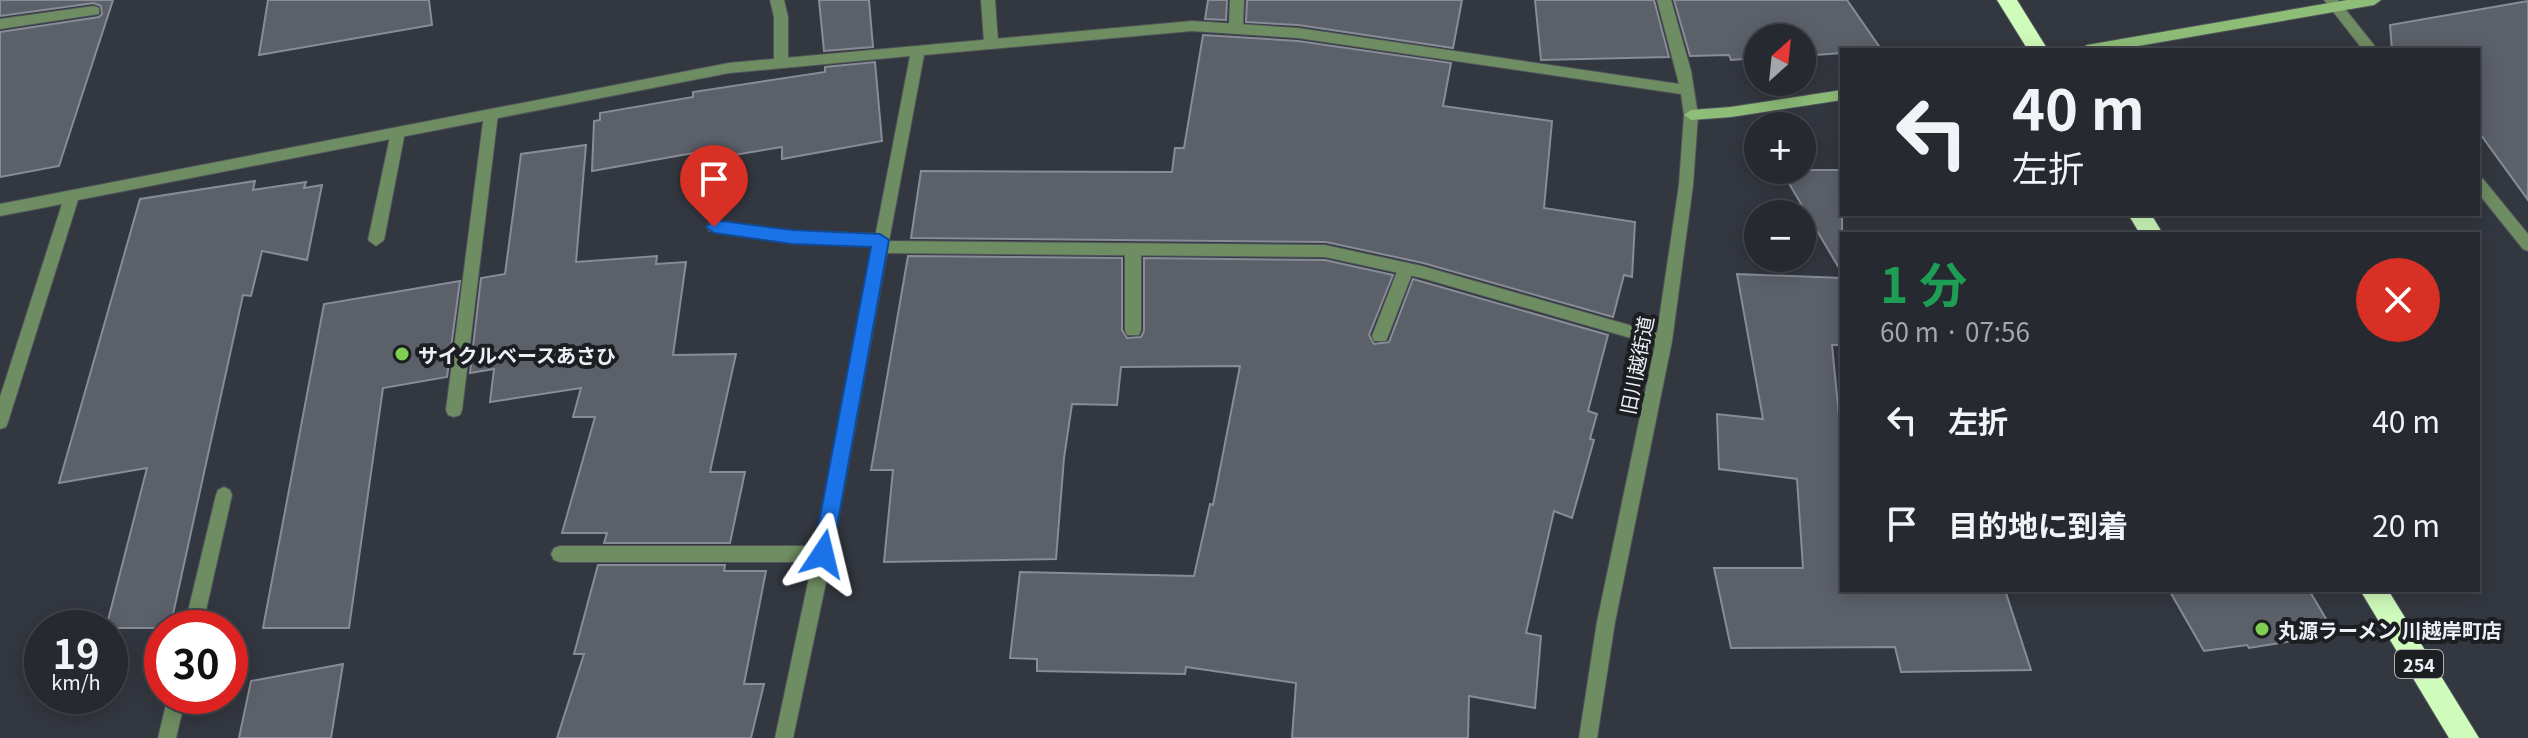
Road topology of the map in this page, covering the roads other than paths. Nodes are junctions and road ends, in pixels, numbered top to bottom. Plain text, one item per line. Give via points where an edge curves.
1 (777, 0) edge
2 (988, 0) edge
3 (1237, 0) edge
4 (1664, 0) edge
5 (2007, 0) edge
6 (2374, 0) edge
7 (2333, 4) edge
8 (94, 11) dead end
9 (0, 24) edge
10 (1236, 27) junction
11 (991, 42) junction
12 (2037, 48) edge
13 (2098, 48) edge
14 (2369, 48) edge
15 (918, 50) junction
16 (781, 61) junction
17 (1687, 90) junction
18 (1840, 95) edge
19 (491, 114) junction
20 (1691, 115) junction
21 (398, 132) junction
22 (2480, 185) edge
23 (72, 196) junction
24 (0, 210) edge
25 (714, 227) dead end
26 (376, 240) dead end
27 (880, 244) junction
28 (2528, 245) edge
29 (1133, 249) junction
30 (1406, 269) junction
31 (1133, 330) dead end
32 (1380, 336) dead end
33 (1664, 341) junction
34 (454, 410) dead end
35 (0, 422) edge
36 (224, 495) dead end
37 (560, 554) dead end
38 (823, 554) junction
39 (2374, 592) edge
40 (197, 610) edge
41 (173, 714) edge
42 (167, 738) edge
43 (784, 738) edge
44 (1588, 738) edge
45 (2465, 738) edge

1 - 16 street
2 - 11 street
3 - 10 street
4 - 17 street, 旧川越街道
5 - 12 highway
6 - 7 street
7 - 13 street
7 - 14 street
8 - 9 street
10 - 11 street
10 - 17 street
11 - 15 street
15 - 16 street
15 - 27 street
16 - 19 street
17 - 20 street, 旧川越街道
18 - 20 street
19 - 21 street
19 - 34 street
20 - 33 street, 旧川越街道
21 - 23 street
21 - 26 street
22 - 28 street
23 - 24 street
23 - 35 street
25 - 27 street
27 - 29 street
27 - 38 street
29 - 30 street via 1325,251
29 - 31 street
30 - 32 street
30 - 33 street
33 - 44 street, 旧川越街道 via 1606,622
36 - 40 street
37 - 38 street
38 - 43 street
39 - 45 highway, 254
41 - 42 street

